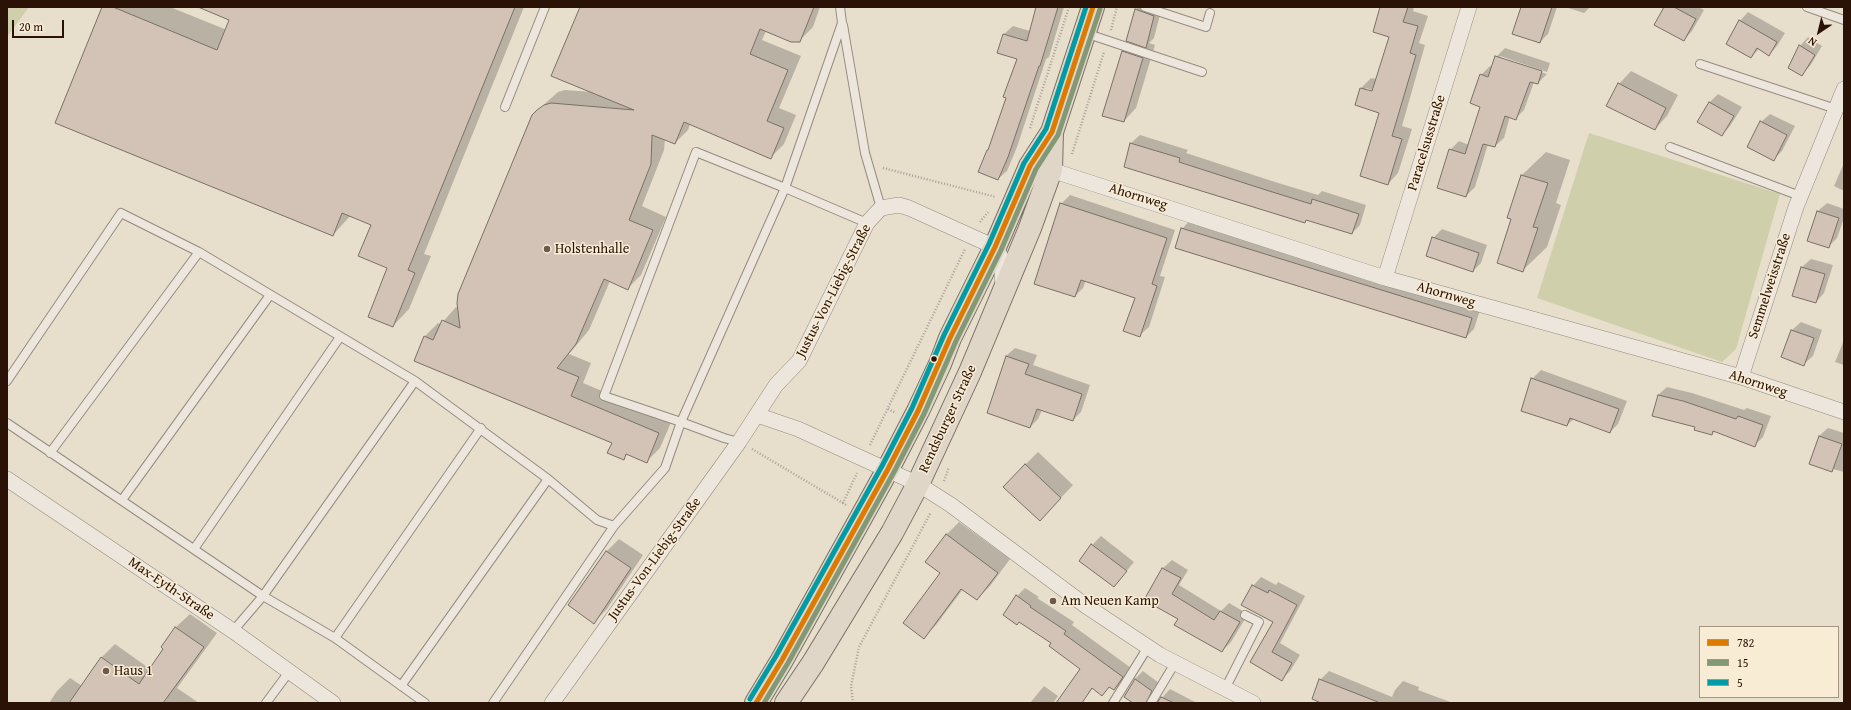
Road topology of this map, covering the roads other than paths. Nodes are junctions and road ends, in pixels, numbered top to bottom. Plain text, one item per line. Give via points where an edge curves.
1 (545, 7) edge
2 (840, 7) edge
3 (1093, 7) edge
4 (1145, 7) edge
5 (1469, 7) edge
6 (1807, 7) edge
7 (1210, 13) dead end
8 (1844, 20) edge
9 (842, 24) junction
10 (1085, 32) junction
11 (1700, 64) dead end
12 (1202, 72) dead end
13 (1844, 89) edge
14 (505, 107) dead end
15 (1836, 108) junction
16 (1052, 132) junction
17 (1670, 147) dead end
18 (1051, 170) junction
19 (785, 188) junction
20 (1800, 196) junction
21 (881, 208) junction
22 (867, 223) junction
23 (1030, 228) junction
24 (995, 247) junction
25 (199, 252) junction
26 (1385, 278) junction
27 (270, 295) junction
28 (1003, 295) junction
29 (340, 337) junction
30 (1741, 377) junction
31 (7, 381) edge
32 (415, 382) junction
33 (1844, 412) edge
34 (757, 415) junction
35 (681, 422) junction
36 (7, 423) edge
37 (481, 428) junction
38 (740, 442) junction
39 (50, 453) junction
40 (888, 470) junction
41 (7, 479) edge
42 (548, 479) junction
43 (918, 484) junction
44 (122, 500) junction
45 (614, 526) junction
46 (194, 549) junction
47 (263, 596) junction
48 (1245, 615) dead end
49 (233, 631) junction
50 (335, 638) junction
51 (1148, 647) junction
52 (1174, 663) junction
53 (289, 672) junction
54 (401, 686) junction
55 (1225, 689) junction
56 (266, 703) edge
57 (333, 703) edge
58 (425, 703) edge
59 (493, 703) edge
60 (552, 703) edge
61 (756, 703) edge
62 (786, 703) edge
63 (1113, 703) edge
64 (1151, 703) edge
65 (1253, 703) edge

1 - 14 lane
2 - 9 lane
3 - 10 main road, Rendsburger Straße
4 - 7 lane via 1206,27
5 - 26 street, Paracelsusstraße
6 - 8 lane
9 - 19 lane
9 - 21 lane via 869,164
10 - 12 lane
10 - 16 main road, Rendsburger Straße
11 - 15 lane
13 - 15 street, Semmelweisstraße
15 - 20 street, Semmelweisstraße
16 - 18 main road, Rendsburger Straße
16 - 24 main road, Rendsburger Straße via 1030,166
17 - 20 lane
18 - 23 main road, Rendsburger Straße
18 - 26 street, Ahornweg
19 - 22 lane
19 - 35 lane
19 - 35 lane via 696,152 604,396
20 - 30 street, Semmelweisstraße
21 - 22 street, Justus-Von-Liebig-Straße
21 - 24 street via 899,205 909,208
22 - 34 street, Justus-Von-Liebig-Straße via 799,361 776,386
23 - 24 street via 1013,241
23 - 28 main road, Rendsburger Straße
24 - 28 street, Rendsburger Straße via 1001,257
24 - 40 main road, Rendsburger Straße
25 - 27 lane
25 - 31 lane via 121,212
25 - 39 lane
26 - 30 street, Ahornweg
27 - 29 lane
27 - 44 lane
28 - 43 main road, Rendsburger Straße
29 - 32 lane
29 - 46 lane
30 - 33 street, Ahornweg
32 - 37 lane
32 - 47 lane
34 - 38 street, Justus-Von-Liebig-Straße
34 - 40 street via 798,429
35 - 38 lane
35 - 45 lane via 666,468
36 - 39 lane
37 - 42 lane
37 - 50 lane
38 - 60 street, Justus-Von-Liebig-Straße
39 - 44 lane
40 - 43 street, Rendsburger Straße
40 - 61 main road
41 - 49 street, Max-Eyth-Straße
42 - 45 lane via 597,520
42 - 54 lane
43 - 51 street via 945,501 1086,606
43 - 62 main road via 892,533
44 - 46 lane
45 - 59 lane
46 - 47 lane
47 - 49 lane
47 - 50 lane
48 - 55 lane via 1259,622
49 - 53 street, Max-Eyth-Straße
50 - 54 lane
51 - 52 street
51 - 63 lane
52 - 55 street
52 - 64 lane
53 - 56 lane
53 - 57 street, Max-Eyth-Straße
54 - 58 lane
55 - 65 street

